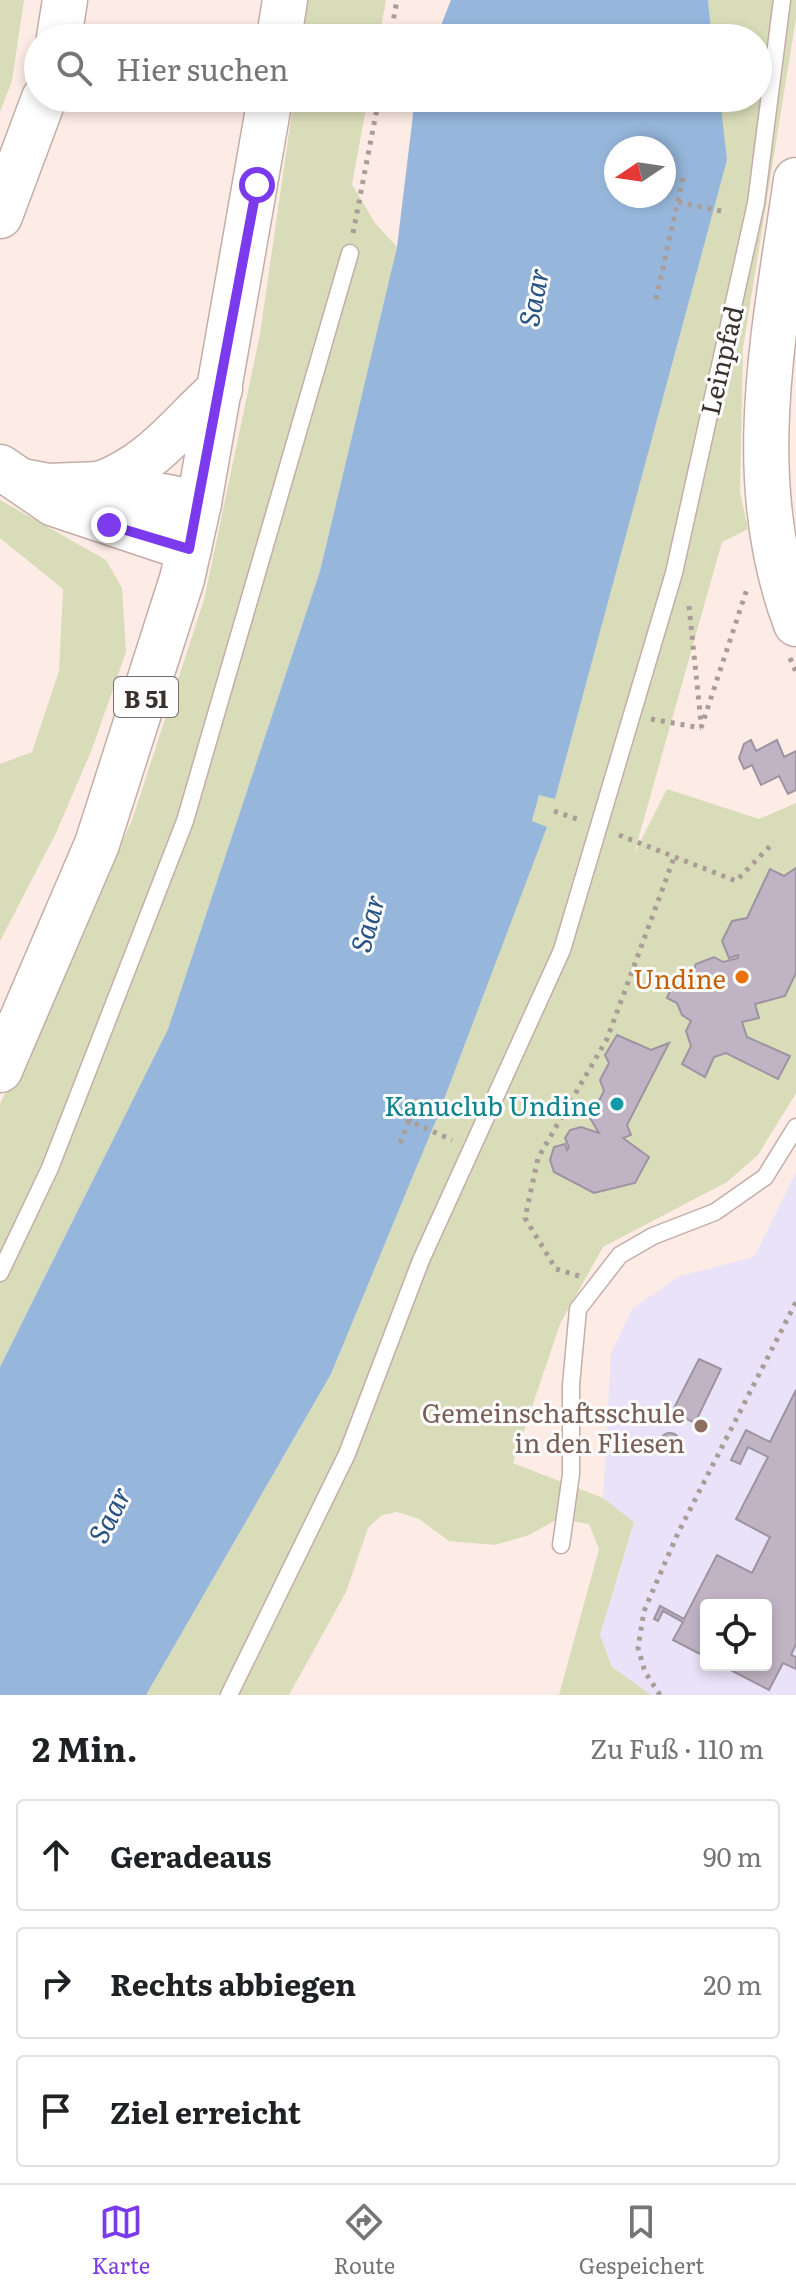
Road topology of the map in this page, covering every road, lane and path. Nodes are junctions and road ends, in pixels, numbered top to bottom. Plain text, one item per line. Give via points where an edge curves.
1 (65, 0) edge
2 (285, 0) edge
3 (397, 0) edge
4 (782, 0) edge
5 (61, 24) edge
6 (281, 24) edge
7 (393, 24) edge
8 (772, 78) edge
9 (39, 112) edge
10 (268, 112) edge
11 (376, 112) edge
12 (768, 112) edge
13 (684, 173) dead end
14 (796, 180) edge
15 (678, 202) junction
16 (726, 212) dead end
17 (0, 216) edge
18 (350, 253) joint
19 (656, 299) dead end
20 (220, 389) junction
21 (9, 473) edge
22 (100, 484) junction
23 (199, 503) junction
24 (189, 549) junction
25 (751, 576) dead end
26 (687, 593) dead end
27 (796, 624) edge
28 (632, 715) junction
29 (701, 728) junction
30 (774, 842) dead end
31 (0, 1070) edge
32 (418, 1099) dead end
33 (409, 1121) junction
34 (796, 1127) edge
35 (452, 1140) dead end
36 (400, 1143) dead end
37 (0, 1273) edge
38 (599, 1282) junction
39 (796, 1302) edge
40 (561, 1545) dead end
41 (229, 1695) edge
42 (660, 1695) edge

1 - 5 main road
2 - 6 main road
3 - 7 path
4 - 8 lane, Leinpfad
9 - 17 main road
10 - 20 main road, B 51
11 - 18 path
12 - 28 lane, Leinpfad via 756,203 674,573
13 - 15 path
14 - 27 main road via 764,438 776,563
15 - 16 path
15 - 19 path
18 - 37 lane via 185,821 50,1168
20 - 22 main road via 153,457
20 - 23 main road, B 51
21 - 22 main road via 49,486
21 - 24 main road via 54,504
22 - 23 main road
23 - 24 main road, B 51
24 - 31 main road, B 51 via 97,844
25 - 29 path
26 - 29 path
28 - 29 path
28 - 41 lane, Leinpfad via 562,950 421,1260 347,1454
30 - 38 path via 736,881 675,855 607,1039 538,1158 525,1218 556,1269
32 - 33 path
33 - 35 path
33 - 36 path
34 - 38 lane via 765,1177 715,1212 620,1255
38 - 40 lane via 578,1309 571,1474
39 - 42 path via 644,1611 638,1648

